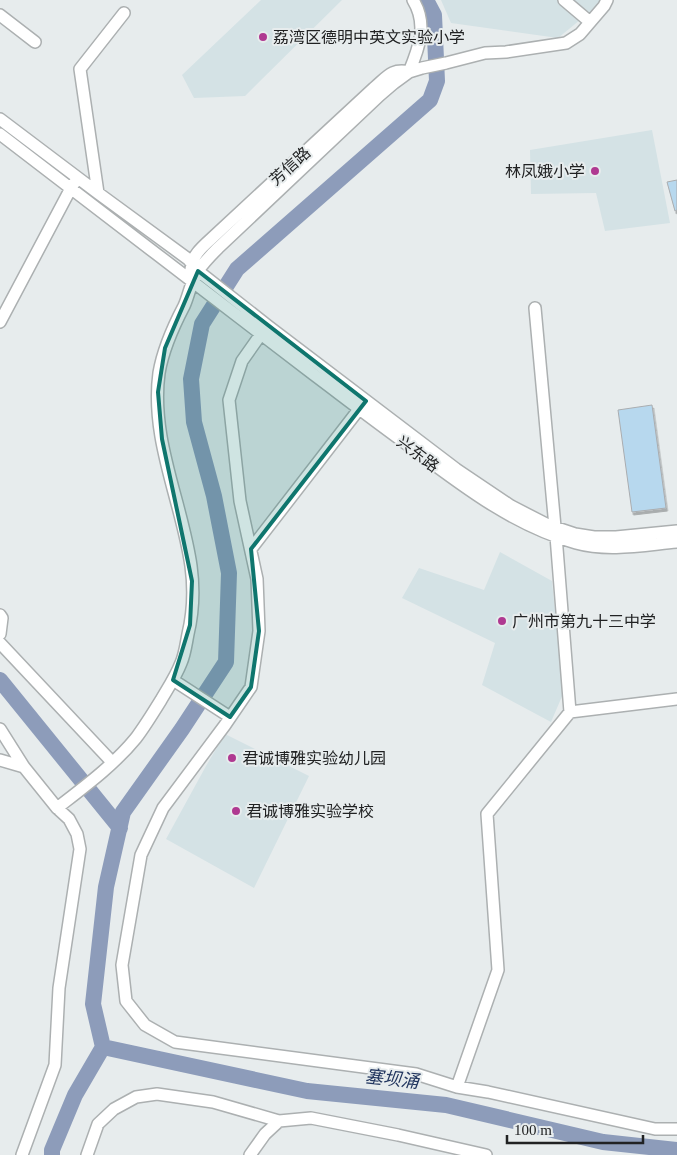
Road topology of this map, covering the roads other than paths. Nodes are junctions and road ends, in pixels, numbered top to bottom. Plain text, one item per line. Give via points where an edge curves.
1 (413, 0) edge
2 (564, 0) edge
3 (607, 0) edge
4 (124, 13) dead end
5 (0, 16) edge
6 (590, 22) junction
7 (35, 42) dead end
8 (409, 72) junction
9 (0, 119) edge
10 (0, 134) edge
11 (74, 183) junction
12 (98, 193) junction
13 (194, 272) junction
14 (236, 308) junction
15 (535, 308) dead end
16 (0, 322) edge
17 (260, 334) junction
18 (362, 405) junction
19 (677, 531) edge
20 (556, 532) junction
21 (677, 542) edge
22 (250, 549) junction
23 (0, 615) edge
24 (0, 634) edge
25 (0, 643) edge
26 (172, 680) junction
27 (677, 700) edge
28 (570, 712) junction
29 (230, 717) junction
30 (0, 729) edge
31 (0, 760) edge
32 (112, 762) junction
33 (24, 768) junction
34 (57, 808) junction
35 (457, 1088) junction
36 (279, 1121) junction
37 (677, 1129) edge
38 (22, 1155) edge
39 (87, 1155) edge
40 (250, 1155) edge
41 (486, 1155) edge

1 - 8 street via 421,29 419,48
2 - 6 street
3 - 6 street, 芳信路
4 - 12 street via 80,69
5 - 7 street
6 - 8 street, 芳信路 via 566,43 485,53
8 - 13 street, 芳信路 via 380,95
9 - 11 street
10 - 11 street
11 - 12 street
11 - 13 street
11 - 16 street
12 - 13 street
13 - 14 street, 兴东路
13 - 26 street, 芳信路 via 165,348 158,392 159,425 192,582 188,634 182,662
14 - 17 street, 兴东路
14 - 18 street, 兴东路
15 - 20 street
17 - 18 street, 兴东路
17 - 22 street via 242,361 229,400 240,501
18 - 20 street, 兴东路 via 510,506
18 - 22 street
19 - 20 street, 兴东路 via 616,537
20 - 21 street, 兴东路 via 576,543 598,547
20 - 28 street
22 - 29 street via 257,578 259,631 251,687
23 - 24 street
25 - 32 street
26 - 29 street
26 - 32 street, 芳信路 via 143,728
27 - 28 street
28 - 35 street via 487,814 498,970
29 - 35 street via 163,808 141,855 122,966 126,1001 145,1025 175,1042 416,1074
30 - 33 street
31 - 33 street
32 - 34 street, 芳信路
33 - 34 street
34 - 38 street via 69,819 77,834 79,857 59,988 55,1065
35 - 37 street via 655,1129
36 - 39 street via 213,1102 158,1094 136,1097 114,1109 98,1124
36 - 40 street
36 - 41 street via 311,1118

